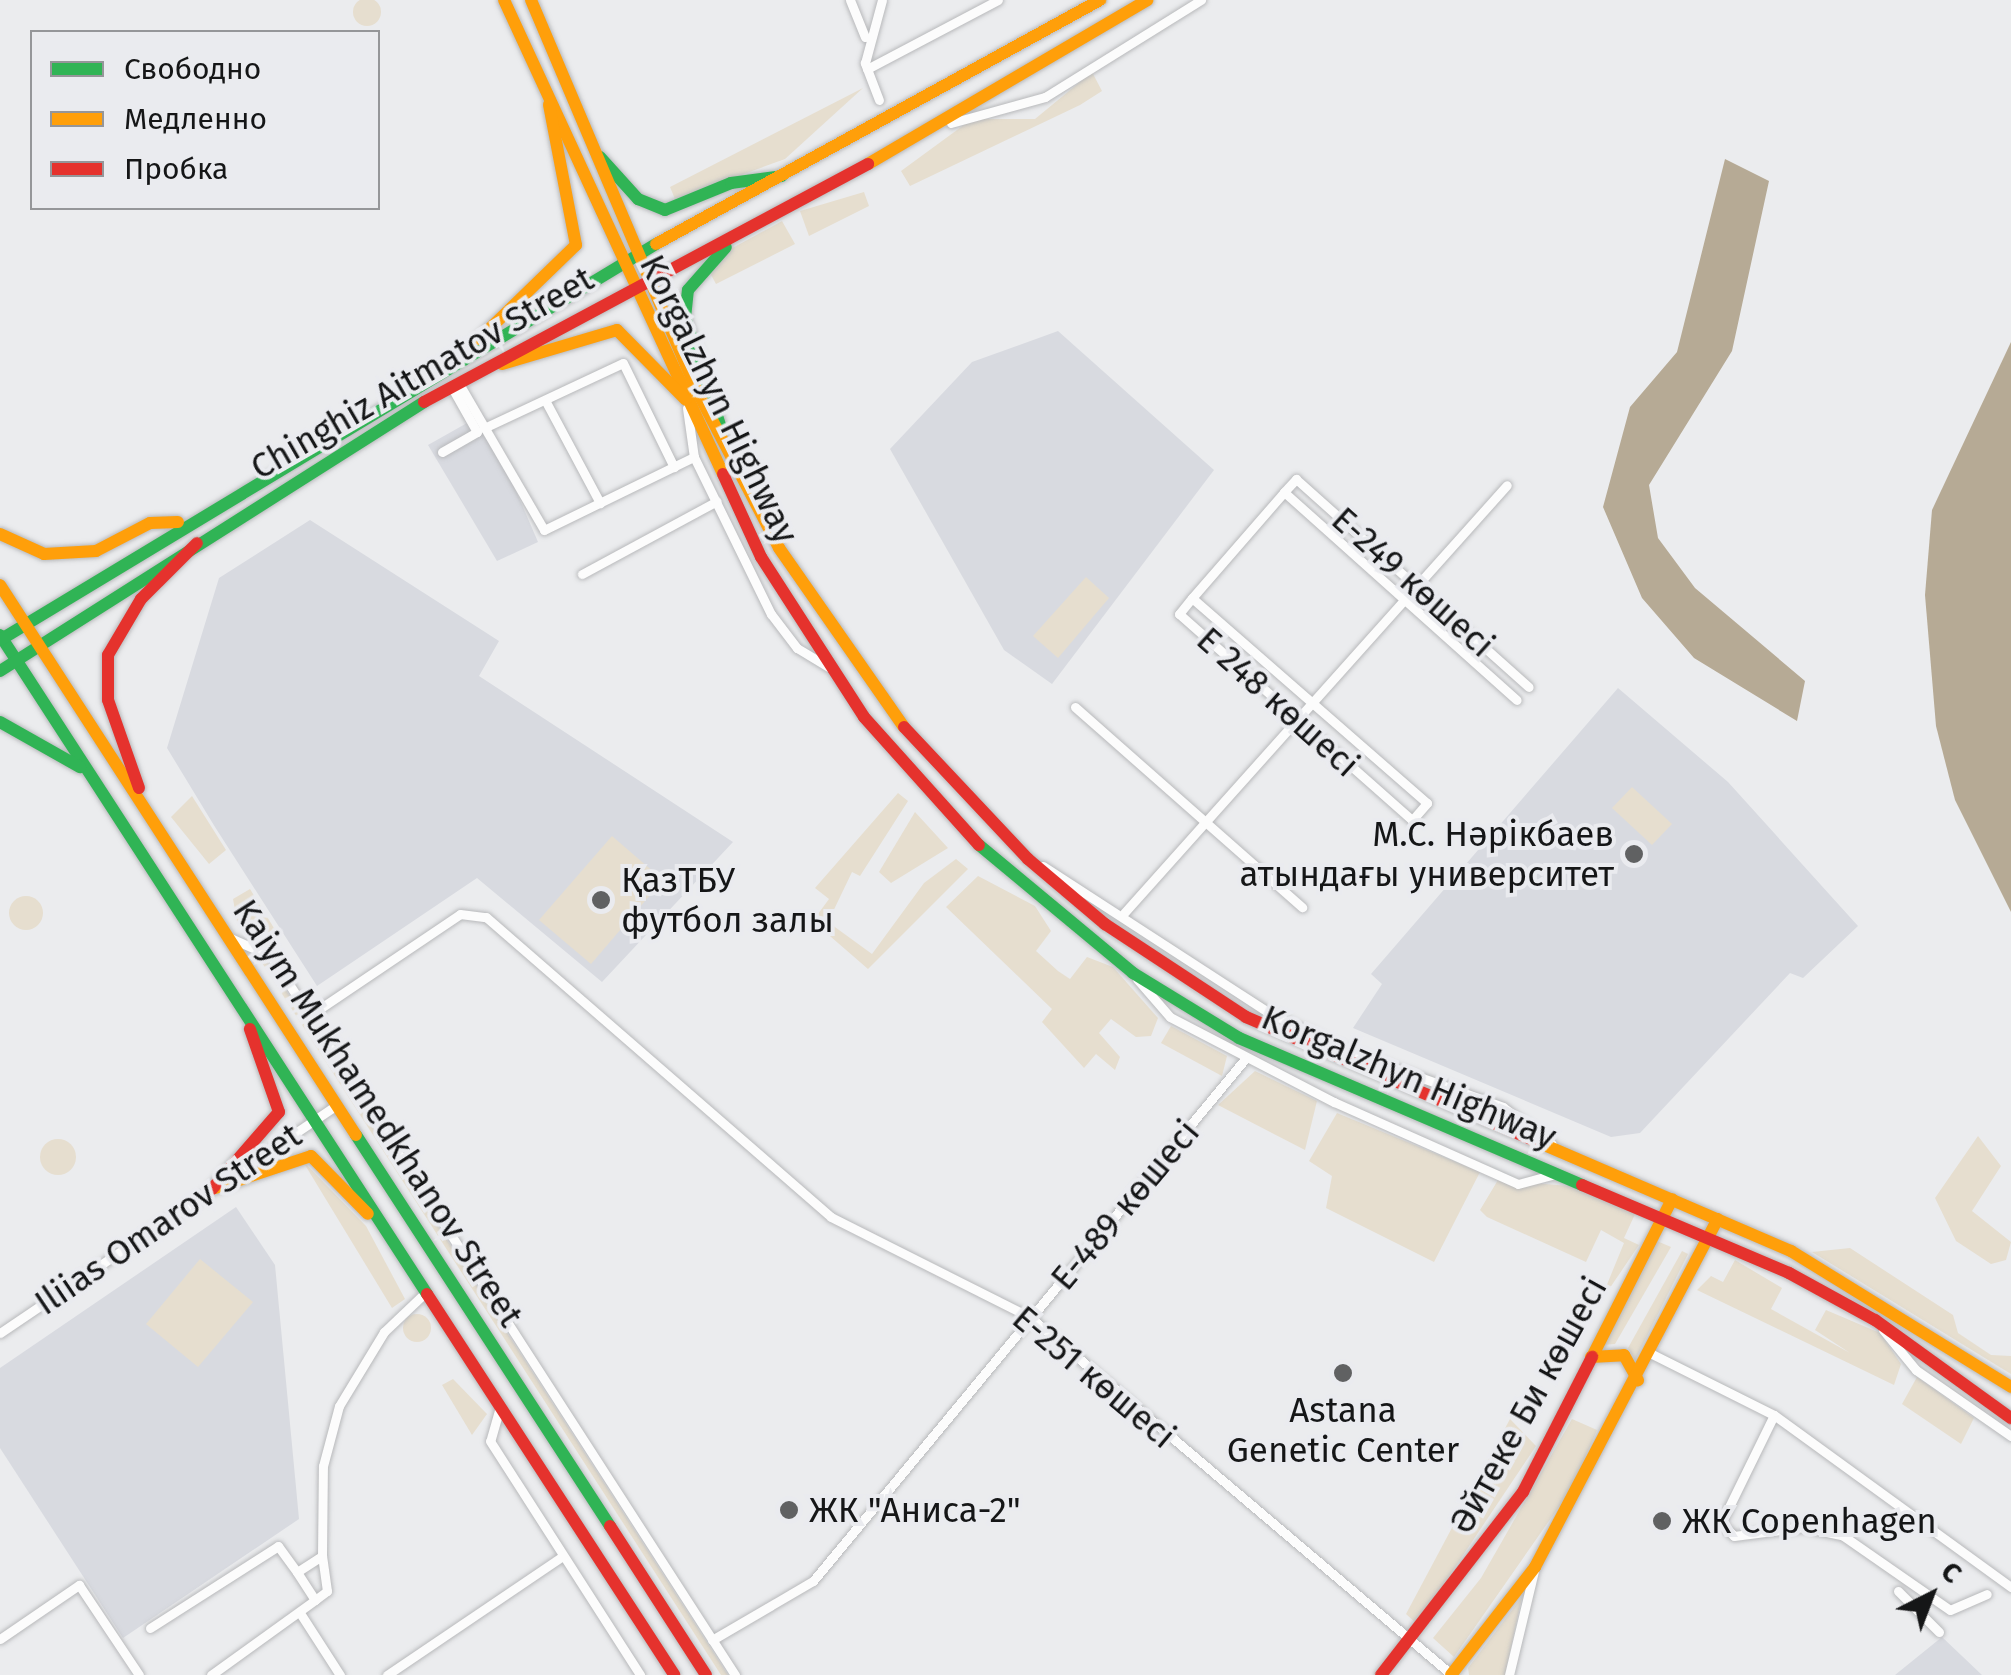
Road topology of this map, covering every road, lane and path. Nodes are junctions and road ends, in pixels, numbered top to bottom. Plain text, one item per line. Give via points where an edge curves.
1 (504, 0) edge
2 (531, 0) edge
3 (850, 0) edge
4 (882, 0) edge
5 (998, 0) edge
6 (1083, 0) edge
7 (1100, 0) edge
8 (1148, 0) edge
9 (1200, 0) edge
10 (1074, 16) junction
11 (866, 40) junction
12 (866, 69) junction
13 (879, 100) dead end
14 (549, 103) junction
15 (939, 126) junction
16 (600, 156) junction
17 (795, 174) junction
18 (756, 224) junction
19 (637, 252) junction
20 (619, 262) junction
21 (648, 278) junction
22 (632, 288) junction
23 (472, 347) junction
24 (459, 382) junction
25 (545, 400) junction
26 (686, 400) junction
27 (484, 428) junction
28 (727, 442) junction
29 (442, 452) dead end
30 (694, 457) junction
31 (674, 467) junction
32 (1296, 479) joint
33 (1507, 484) dead end
34 (1284, 492) junction
35 (717, 500) junction
36 (600, 503) junction
37 (180, 522) junction
38 (205, 533) junction
39 (0, 534) edge
40 (582, 574) dead end
41 (0, 584) edge
42 (1416, 585) junction
43 (1192, 598) junction
44 (1406, 598) junction
45 (25, 623) junction
46 (1, 637) edge
47 (39, 645) junction
48 (16, 660) junction
49 (830, 668) junction
50 (0, 671) edge
51 (1529, 686) dead end
52 (1517, 700) dead end
53 (1313, 702) junction
54 (1075, 706) dead end
55 (1297, 719) junction
56 (0, 722) edge
57 (86, 770) junction
58 (148, 814) junction
59 (1205, 822) junction
60 (1028, 859) junction
61 (1302, 907) dead end
62 (1124, 913) junction
63 (228, 937) junction
64 (1133, 973) junction
65 (244, 1012) junction
66 (309, 1016) junction
67 (1245, 1059) junction
68 (337, 1104) junction
69 (314, 1120) junction
70 (1562, 1151) junction
71 (1558, 1174) junction
72 (212, 1189) junction
73 (1672, 1200) junction
74 (1664, 1216) junction
75 (1718, 1219) junction
76 (384, 1228) junction
77 (1709, 1236) junction
78 (425, 1293) junction
79 (1030, 1317) junction
80 (1875, 1320) junction
81 (0, 1333) edge
82 (1652, 1354) junction
83 (1591, 1357) junction
84 (1638, 1380) junction
85 (2011, 1386) edge
86 (500, 1407) junction
87 (1774, 1415) junction
88 (2011, 1418) edge
89 (2011, 1436) edge
90 (322, 1556) junction
91 (563, 1556) junction
92 (1536, 1567) junction
93 (297, 1572) junction
94 (2011, 1587) edge
95 (1898, 1591) dead end
96 (1987, 1594) dead end
97 (315, 1600) junction
98 (300, 1613) junction
99 (150, 1628) dead end
100 (1940, 1632) dead end
101 (0, 1639) edge
102 (712, 1640) junction
103 (1414, 1642) junction
104 (139, 1675) edge
105 (210, 1675) edge
106 (340, 1675) edge
107 (388, 1675) edge
108 (640, 1675) edge
109 (674, 1675) edge
110 (706, 1675) edge
111 (734, 1675) edge
112 (1382, 1675) edge
113 (1452, 1675) edge
114 (1509, 1675) edge

1 - 14 main road, Korgalzhyn Highway
2 - 16 main road, Korgalzhyn Highway
3 - 11 street
4 - 11 street
5 - 12 street
6 - 10 street
7 - 10 main road, Chinghiz Aitmatov Street
8 - 15 main road, Chinghiz Aitmatov Street
9 - 15 street via 1045,97
10 - 17 main road, Chinghiz Aitmatov Street
11 - 12 street
12 - 13 street
14 - 20 main road, Korgalzhyn Highway
14 - 23 main road via 576,245
15 - 18 main road, Chinghiz Aitmatov Street
16 - 17 main road via 638,199 664,210 731,183
16 - 19 main road, Korgalzhyn Highway
17 - 19 main road, Chinghiz Aitmatov Street
18 - 21 main road, Chinghiz Aitmatov Street
18 - 28 main road via 716,253 686,303
19 - 20 main road, Chinghiz Aitmatov Street
19 - 21 main road, Korgalzhyn Highway
20 - 22 main road, Korgalzhyn Highway
20 - 23 main road, Chinghiz Aitmatov Street
21 - 22 main road, Chinghiz Aitmatov Street
21 - 28 main road, Korgalzhyn Highway
22 - 24 main road, Chinghiz Aitmatov Street
22 - 26 main road, Korgalzhyn Highway
23 - 37 main road, Chinghiz Aitmatov Street
24 - 26 main road via 577,335 617,330
24 - 27 street
24 - 29 street via 477,432
24 - 38 main road, Chinghiz Aitmatov Street
25 - 27 street
25 - 31 street via 623,363
25 - 36 street
26 - 30 street
26 - 49 main road, Korgalzhyn Highway via 725,492
27 - 36 street via 544,530
28 - 60 main road, Korgalzhyn Highway via 850,658
30 - 31 street
30 - 35 street
31 - 36 street
32 - 34 street, Е 248 көшесі
32 - 42 street, Е-249 көшесі
33 - 42 street
34 - 43 street, Е 248 көшесі
34 - 44 street
35 - 40 street
35 - 49 street via 772,614 797,648
37 - 39 main road via 150,523 96,551 44,554
37 - 45 main road, Chinghiz Aitmatov Street
38 - 47 main road, Chinghiz Aitmatov Street
38 - 58 main road via 118,628 105,670
41 - 45 main road, Kaiym Mukhamedkhanov Street
42 - 44 street
42 - 51 street, Е-249 көшесі
43 - 53 street, Е 248 көшесі
43 - 55 street, Е 248 көшесі via 1179,614
44 - 52 street
44 - 53 street
45 - 46 main road, Chinghiz Aitmatov Street
45 - 47 main road, Kaiym Mukhamedkhanov Street
46 - 48 main road, Kaiym Mukhamedkhanov Street
47 - 48 main road, Chinghiz Aitmatov Street
47 - 58 main road, Kaiym Mukhamedkhanov Street
48 - 50 main road, Chinghiz Aitmatov Street
48 - 57 main road, Kaiym Mukhamedkhanov Street
49 - 64 main road, Korgalzhyn Highway via 970,837
53 - 55 street
53 - 55 street, Е 248 көшесі via 1427,803 1412,820
54 - 59 street
55 - 59 street
56 - 57 main road
57 - 65 main road, Kaiym Mukhamedkhanov Street
58 - 63 main road, Kaiym Mukhamedkhanov Street
59 - 61 street
59 - 62 street
60 - 62 street
60 - 70 main road, Korgalzhyn Highway via 1133,944 1246,1017
62 - 70 street via 1266,1011 1347,1051 1503,1107
63 - 66 street via 271,956
63 - 68 main road, Kaiym Mukhamedkhanov Street
64 - 67 street via 1170,1017
64 - 71 main road, Korgalzhyn Highway via 1357,1096
65 - 69 main road, Kaiym Mukhamedkhanov Street
65 - 72 main road via 280,1112
66 - 79 street, Е-251 көшесі via 473,912 831,1218
66 - 102 street
67 - 71 street via 1518,1184
67 - 79 street, Е-489 көшесі
68 - 69 street, Iliias Omarov Street
68 - 110 main road, Kaiym Mukhamedkhanov Street
69 - 72 street, Iliias Omarov Street
69 - 76 main road, Kaiym Mukhamedkhanov Street
70 - 73 main road, Korgalzhyn Highway
71 - 74 main road, Korgalzhyn Highway
72 - 76 main road via 311,1156
72 - 81 street, Iliias Omarov Street
73 - 74 main road, Әйтеке Би көшесі
73 - 75 main road, Korgalzhyn Highway
74 - 77 main road, Korgalzhyn Highway
74 - 83 main road, Әйтеке Би көшесі
75 - 77 main road
75 - 85 main road, Korgalzhyn Highway via 1882,1301
76 - 78 main road, Kaiym Mukhamedkhanov Street
77 - 80 main road, Korgalzhyn Highway
77 - 82 main road
78 - 86 main road, Kaiym Mukhamedkhanov Street
78 - 90 street via 384,1332 340,1406 323,1466
79 - 102 street, Е-489 көшесі via 813,1581
79 - 103 street, Е-251 көшесі
80 - 88 main road, Korgalzhyn Highway
80 - 89 street via 1916,1370
82 - 84 main road
82 - 87 street
83 - 84 main road via 1624,1355
83 - 103 main road, Әйтеке Би көшесі via 1523,1492
84 - 92 main road
86 - 91 street via 490,1441
86 - 109 main road, Kaiym Mukhamedkhanov Street
87 - 94 street
87 - 96 street via 1721,1523 1734,1536 1803,1527 1842,1535 1950,1610
90 - 93 street
90 - 97 street via 327,1591
91 - 107 street
91 - 108 street
92 - 113 main road
92 - 114 street
93 - 97 street
93 - 99 street via 278,1546
95 - 100 street
97 - 98 street
98 - 105 street
98 - 106 street
101 - 104 street via 80,1585
102 - 111 street
103 - 112 main road, Әйтеке Би көшесі
103 - 113 street, Е-251 көшесі

